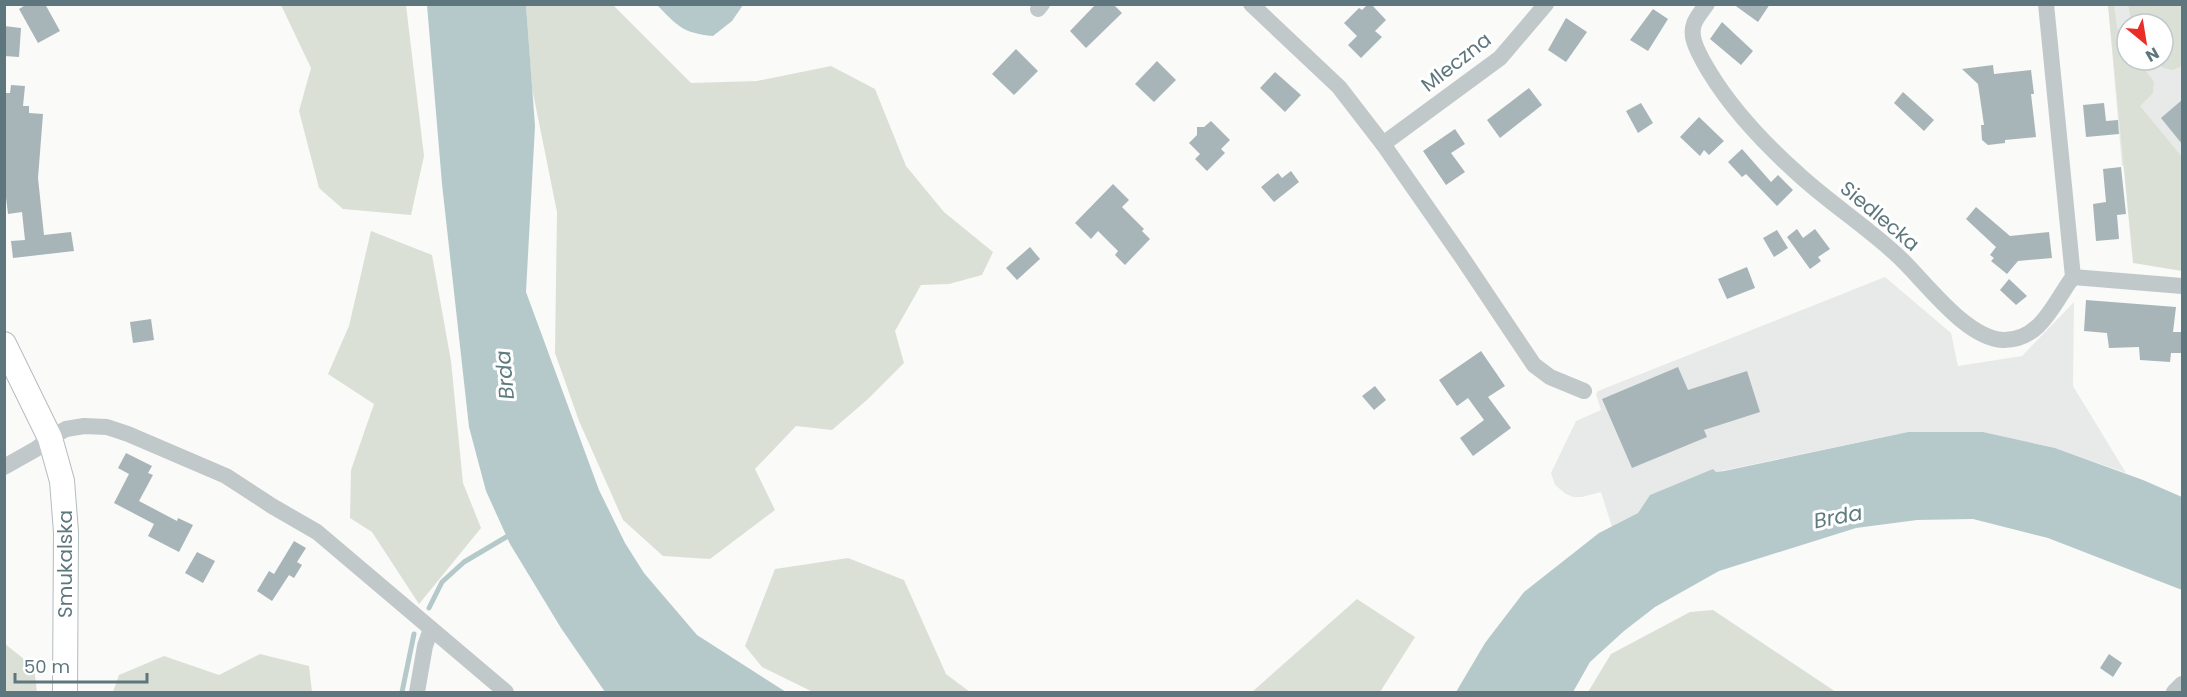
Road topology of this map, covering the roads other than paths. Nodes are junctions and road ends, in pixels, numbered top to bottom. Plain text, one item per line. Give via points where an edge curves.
1 (1251, 4) edge
2 (1546, 4) edge
3 (1707, 4) edge
4 (2046, 4) edge
5 (1383, 144) junction
6 (2073, 277) junction
7 (2182, 286) edge
8 (4, 344) edge
9 (1584, 392) dead end
10 (50, 438) junction
11 (4, 466) edge
12 (431, 629) junction
13 (2182, 684) edge
14 (65, 693) edge
15 (417, 693) edge
16 (506, 693) edge
17 (2174, 693) edge

1 - 5 street via 1339,87
2 - 5 street, Mleczna via 1500,58
3 - 6 street, Siedlecka via 1692,25 1693,39 1732,106 1796,172 1898,256 1969,325 2002,340 2028,334 2042,324
4 - 6 street
5 - 9 street via 1534,365
6 - 7 street
8 - 10 street, Smukalska
10 - 11 street
10 - 12 street via 66,429 107,427 226,476 317,532
10 - 14 street, Smukalska via 65,506
12 - 15 street
12 - 16 street
13 - 17 street

